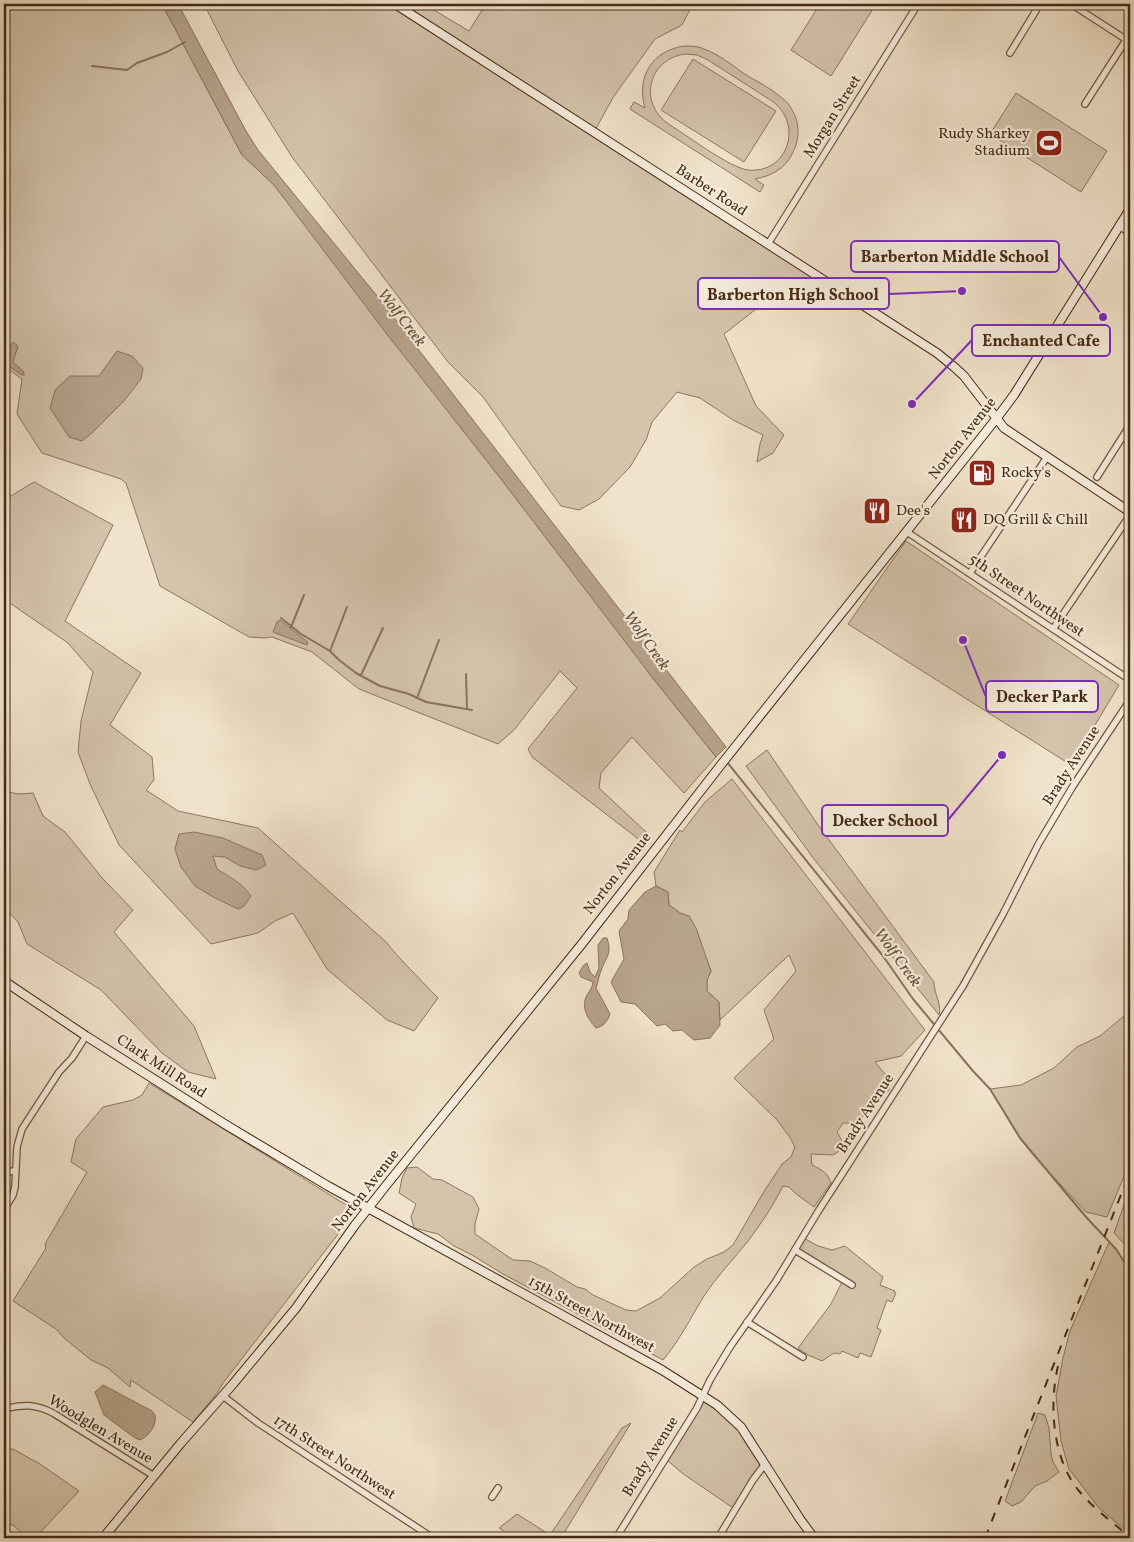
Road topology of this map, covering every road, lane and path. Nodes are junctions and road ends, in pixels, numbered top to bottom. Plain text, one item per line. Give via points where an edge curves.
1 (394, 4) edge
2 (918, 4) edge
3 (1040, 4) edge
4 (1071, 4) edge
5 (1128, 41) edge
6 (1010, 53) dead end
7 (1085, 104) dead end
8 (1130, 208) edge
9 (1120, 226) junction
10 (1130, 232) edge
11 (768, 244) junction
12 (996, 419) junction
13 (1130, 425) edge
14 (1047, 457) junction
15 (1097, 477) dead end
16 (1130, 514) edge
17 (908, 532) junction
18 (970, 573) junction
19 (1053, 629) junction
20 (1130, 680) edge
21 (1130, 700) edge
22 (4, 981) edge
23 (86, 1036) junction
24 (15, 1171) junction
25 (4, 1172) edge
26 (305, 1172) joint
27 (368, 1209) junction
28 (4, 1210) edge
29 (795, 1250) junction
30 (852, 1285) dead end
31 (747, 1322) junction
32 (803, 1356) dead end
33 (703, 1395) junction
34 (223, 1396) junction
35 (4, 1410) edge
36 (765, 1464) junction
37 (154, 1476) junction
38 (498, 1488) dead end
39 (492, 1497) dead end
40 (1130, 1531) edge
41 (106, 1537) edge
42 (434, 1538) edge
43 (616, 1538) edge
44 (718, 1538) edge
45 (814, 1538) edge
46 (1126, 1538) edge

1 - 11 main road, Barber Road
2 - 11 street, Morgan Street
3 - 6 street
4 - 5 street
5 - 7 street
8 - 9 main road, Norton Avenue
9 - 10 main road
9 - 12 main road, Norton Avenue via 1014,396
11 - 12 main road, Barber Road via 949,362 964,376
12 - 14 main road, Barber Road
12 - 17 main road, Norton Avenue
13 - 15 street
14 - 16 main road, Barber Road
14 - 18 street
16 - 19 street
17 - 18 street, 5th Street Northwest
17 - 27 main road, Norton Avenue
18 - 19 street, 5th Street Northwest
19 - 20 street, 5th Street Northwest
21 - 29 street, Brady Avenue via 1057,811 946,1014
22 - 23 main road, Clark Mill Road
23 - 24 street via 22,1129
23 - 26 main road, Clark Mill Road
24 - 25 street
24 - 28 street via 13,1195
26 - 27 main road, 15th Street Northwest
27 - 33 main road, 15th Street Northwest via 621,1346
27 - 34 main road, Norton Avenue via 296,1308
29 - 30 street
29 - 31 street, Brady Avenue
31 - 32 street
31 - 33 street, Brady Avenue
33 - 36 main road, 15th Street Northwest via 741,1427
33 - 43 street, Brady Avenue
34 - 37 main road, Norton Avenue
34 - 42 street, 17th Street Northwest via 258,1423
35 - 37 street, Woodglen Avenue via 20,1405 54,1413
36 - 44 street
36 - 45 main road, 15th Street Northwest
37 - 41 main road, Norton Avenue
38 - 39 street
40 - 46 main road

